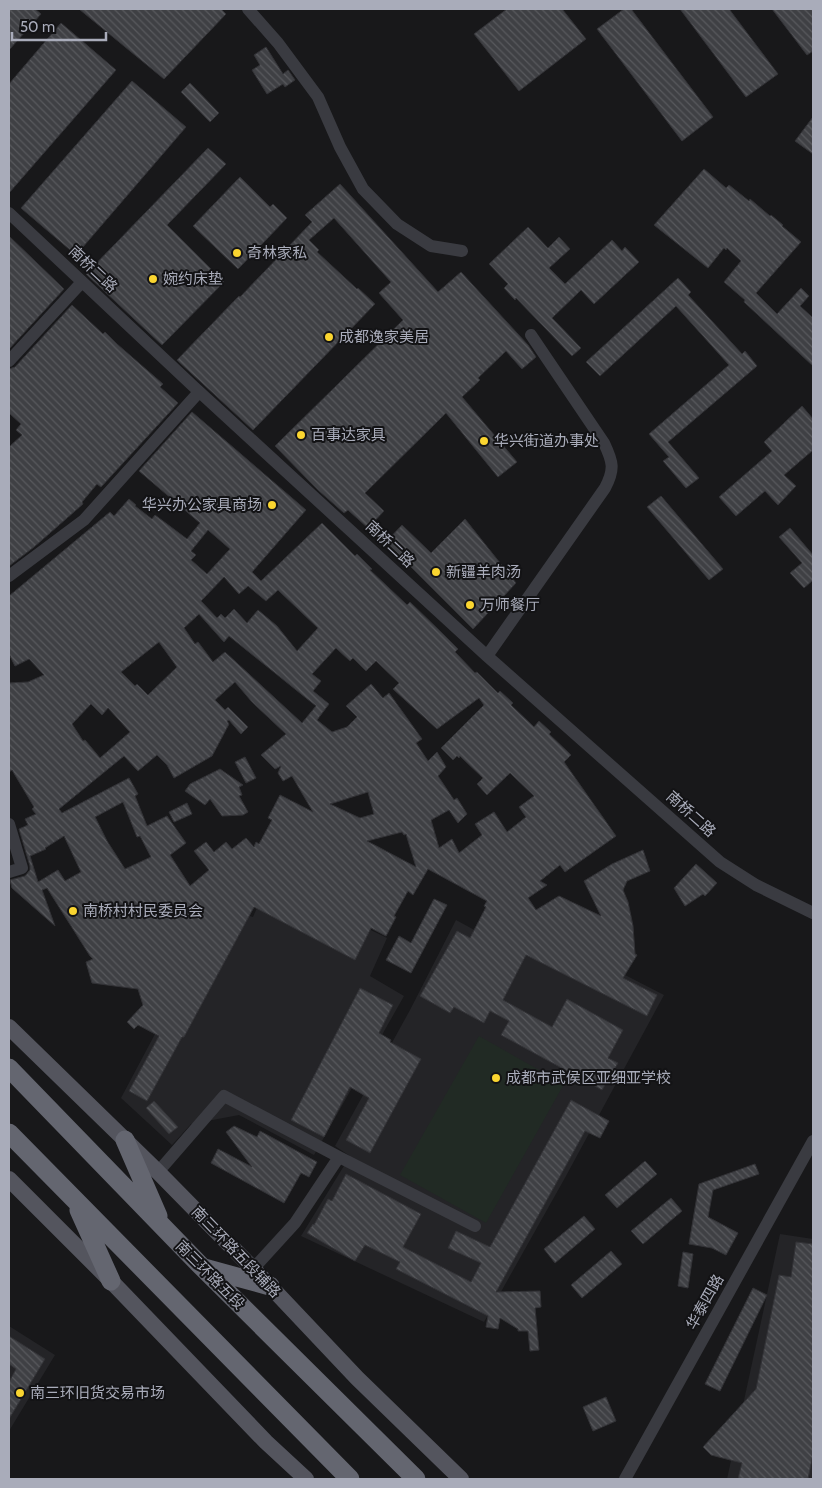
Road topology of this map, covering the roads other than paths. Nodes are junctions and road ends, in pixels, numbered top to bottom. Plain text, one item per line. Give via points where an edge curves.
1 (248, 9) edge
2 (9, 213) edge
3 (462, 251) dead end
4 (82, 282) junction
5 (531, 335) dead end
6 (9, 361) edge
7 (200, 392) junction
8 (9, 576) edge
9 (487, 656) junction
10 (9, 824) edge
11 (9, 872) edge
12 (813, 913) edge
13 (9, 1027) edge
14 (9, 1068) edge
15 (9, 1133) edge
16 (125, 1140) junction
17 (813, 1141) edge
18 (339, 1157) junction
19 (158, 1172) junction
20 (9, 1179) edge
21 (73, 1197) junction
22 (162, 1226) junction
23 (475, 1226) dead end
24 (202, 1267) junction
25 (254, 1269) junction
26 (111, 1281) junction
27 (270, 1286) junction
28 (306, 1479) edge
29 (350, 1479) edge
30 (416, 1479) edge
31 (461, 1479) edge
32 (625, 1479) edge

1 - 3 street via 278,42 318,97 340,148 363,189 397,224 431,246
2 - 4 street, 南桥二路
4 - 6 street
4 - 7 street, 南桥二路
5 - 9 street via 604,444 613,461 611,476
7 - 8 street via 84,520
7 - 9 street, 南桥二路
9 - 12 street, 南桥二路 via 720,862 756,885
10 - 11 street via 22,868
13 - 16 main road, 南三环路五段辅路
14 - 22 highway, 南三环路五段
15 - 21 highway
16 - 19 main road, 南三环路五段辅路
16 - 22 highway
17 - 32 street, 华泰四路
18 - 19 street via 224,1096
18 - 23 street
18 - 25 street via 295,1223
19 - 25 main road, 南三环路五段辅路
20 - 26 main road
21 - 26 highway
21 - 29 highway
22 - 24 highway, 南三环路五段
24 - 27 highway
24 - 30 highway, 南三环路五段
25 - 27 main road, 南三环路五段辅路
26 - 28 main road via 266,1442
27 - 31 main road, 南三环路五段辅路 via 357,1378

